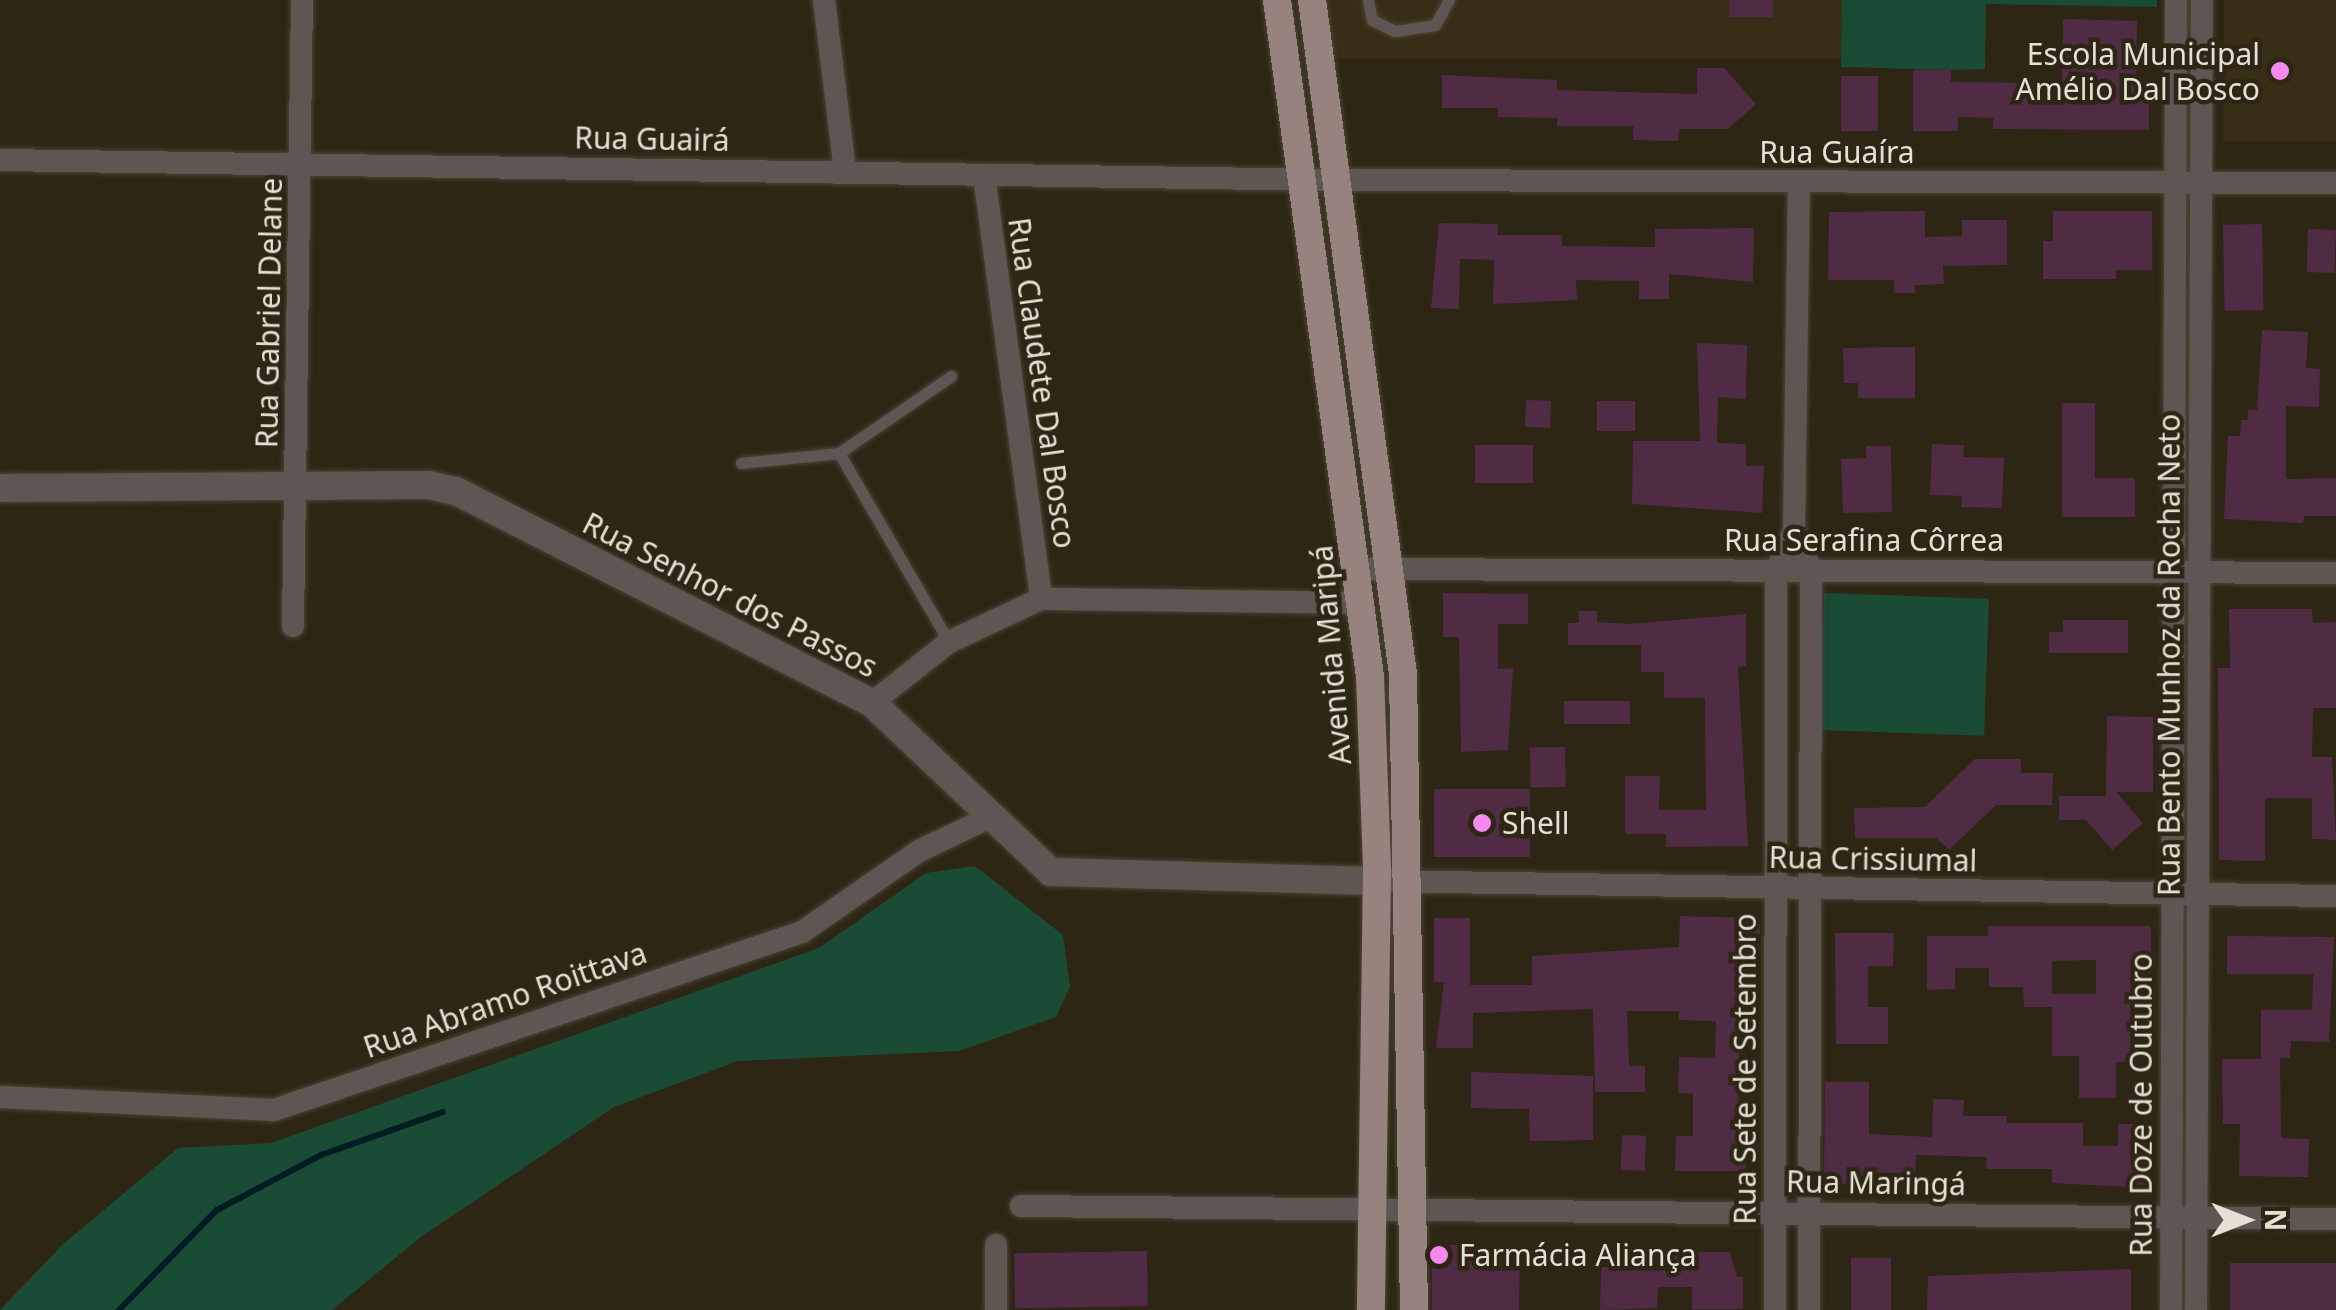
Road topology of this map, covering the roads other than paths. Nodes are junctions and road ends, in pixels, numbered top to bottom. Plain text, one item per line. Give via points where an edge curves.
1 (302, 0) edge
2 (824, 0) edge
3 (1277, 0) edge
4 (1312, 0) edge
5 (1368, 0) edge
6 (1449, 0) edge
7 (2176, 0) edge
8 (2202, 0) edge
9 (0, 160) edge
10 (301, 165) junction
11 (845, 171) junction
12 (984, 175) junction
13 (1304, 180) junction
14 (1337, 180) junction
15 (1799, 182) junction
16 (2175, 183) junction
17 (2202, 183) junction
18 (2336, 184) edge
19 (951, 376) dead end
20 (839, 453) junction
21 (742, 463) dead end
22 (0, 488) edge
23 (297, 488) junction
24 (1794, 531) junction
25 (1357, 556) junction
26 (1390, 556) junction
27 (2174, 569) junction
28 (1811, 570) junction
29 (2200, 570) junction
30 (1776, 571) junction
31 (2336, 573) edge
32 (1040, 600) junction
33 (1363, 603) junction
34 (1395, 603) junction
35 (294, 626) dead end
36 (949, 642) junction
37 (872, 704) junction
38 (994, 815) junction
39 (1376, 881) junction
40 (1409, 882) junction
41 (1775, 888) junction
42 (1810, 888) junction
43 (2172, 893) junction
44 (2198, 894) junction
45 (2336, 896) edge
46 (0, 1097) edge
47 (1022, 1206) dead end
48 (1372, 1206) junction
49 (1415, 1207) junction
50 (1776, 1212) junction
51 (1810, 1212) junction
52 (2171, 1217) junction
53 (2197, 1217) junction
54 (2336, 1219) edge
55 (996, 1245) dead end
56 (996, 1310) edge
57 (1371, 1310) edge
58 (1414, 1310) edge
59 (1776, 1310) edge
60 (1809, 1310) edge
61 (2171, 1310) edge
62 (2196, 1310) edge

1 - 10 street, Rua Gabriel Delane
2 - 11 street
3 - 13 main road, Avenida Maripá
4 - 14 main road
5 - 6 lane via 1372,20 1395,31 1435,25
7 - 16 street, Rua Doze de Outubro
8 - 17 street, Rua Bento Munhoz da Rocha Neto
9 - 10 street, Rua Guairá
10 - 11 street, Rua Guairá
10 - 23 street, Rua Gabriel Delane
11 - 12 street, Rua Guairá
12 - 13 street, Rua Guairá
12 - 32 street, Rua Claudete Dal Bosco
13 - 14 street, Rua Guaíra
13 - 25 main road, Avenida Maripá
14 - 15 street, Rua Guaíra
14 - 26 main road
15 - 16 street, Rua Guaíra
15 - 24 street, Rua Sete de Setembro
16 - 17 street, Rua Guaíra
16 - 27 street, Rua Doze de Outubro
17 - 18 street, Rua Guaíra
17 - 29 street, Rua Bento Munhoz da Rocha Neto
19 - 20 lane
20 - 21 lane
20 - 36 lane
22 - 23 street, Rua Senhor dos Passos
23 - 35 street, Rua Gabriel Delane
23 - 37 street, Rua Senhor dos Passos via 428,485 456,491
24 - 28 street, Rua Sete de Setembro
24 - 30 street, Rua Sete de Setembro
25 - 26 main road
25 - 33 main road, Avenida Maripá
26 - 30 street, Rua Serafina Côrrea
26 - 34 main road
27 - 28 street, Rua Serafina Côrrea
27 - 29 street, Rua Serafina Côrrea
27 - 43 street, Rua Doze de Outubro
28 - 30 street, Rua Serafina Côrrea
28 - 42 street, Rua Sete de Setembro
29 - 31 street, Rua Serafina Côrrea
29 - 44 street, Rua Bento Munhoz da Rocha Neto
30 - 41 street, Rua Sete de Setembro
32 - 33 street
32 - 36 street
33 - 34 main road via 1385,595
33 - 39 main road, Avenida Maripá
34 - 40 main road
36 - 37 street
37 - 38 street, Rua Senhor dos Passos
38 - 39 street, Rua Senhor dos Passos via 1051,872
38 - 46 street, Rua Abramo Roittava via 919,851 802,932 274,1110
39 - 40 main road via 1385,864
39 - 40 main road via 1400,899
39 - 48 main road, Avenida Maripá
40 - 41 street, Rua Crissiumal
40 - 49 main road
41 - 42 street, Rua Crissiumal
41 - 50 street, Rua Sete de Setembro
42 - 43 street, Rua Crissiumal
42 - 51 street, Rua Sete de Setembro
43 - 44 street, Rua Crissiumal
43 - 52 street, Rua Doze de Outubro
44 - 45 street, Rua Crissiumal
44 - 53 street, Rua Bento Munhoz da Rocha Neto
47 - 48 street
48 - 49 main road via 1406,1196
48 - 49 main road via 1406,1219
48 - 57 main road, Avenida Maripá
49 - 50 street, Rua Maringá
49 - 58 main road
50 - 51 street, Rua Maringá
50 - 59 street, Rua Sete de Setembro
51 - 52 street, Rua Maringá
51 - 60 street, Rua Sete de Setembro
52 - 53 street, Rua Maringá
52 - 61 street, Rua Doze de Outubro
53 - 54 street, Rua Maringá
53 - 62 street, Rua Bento Munhoz da Rocha Neto
55 - 56 street

